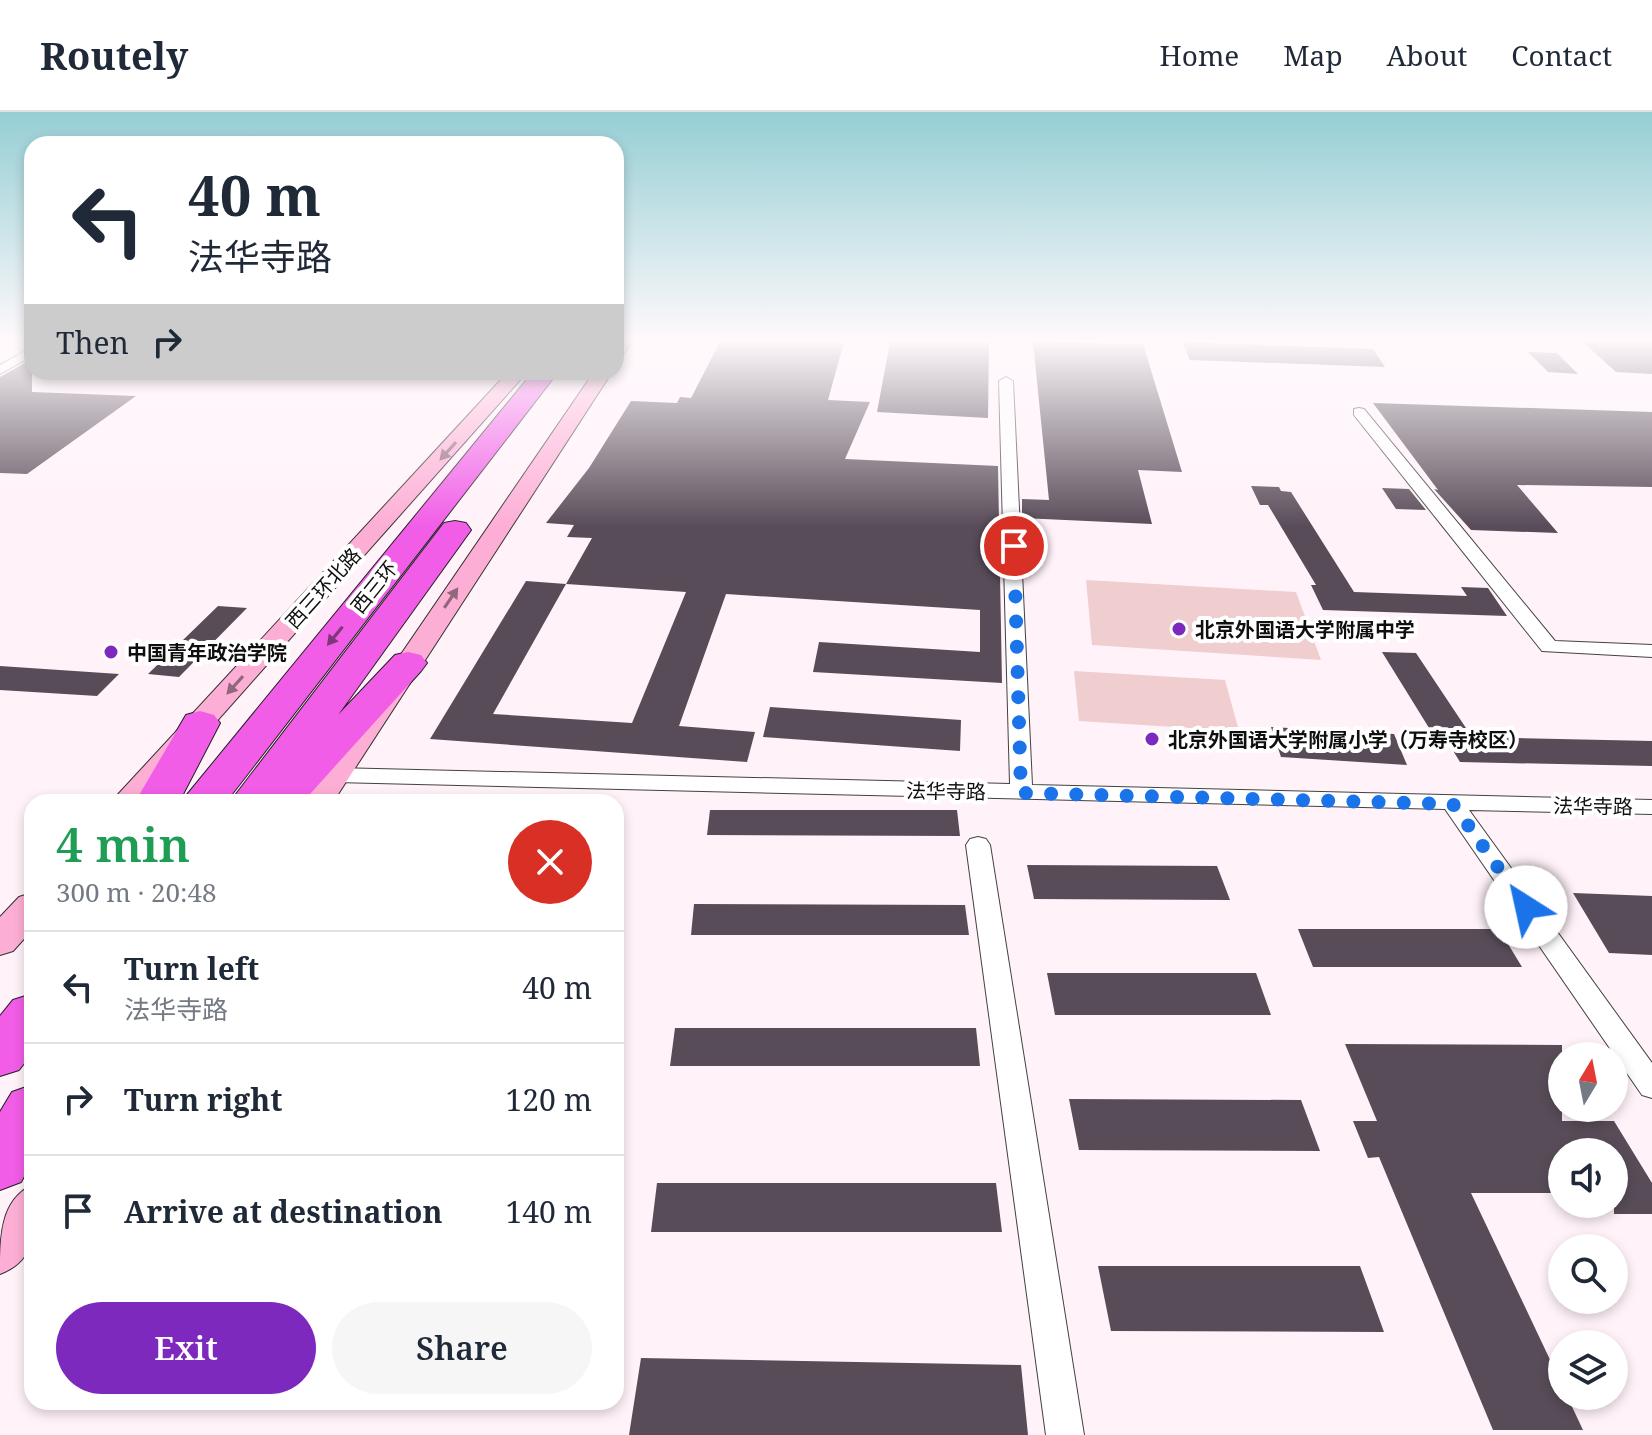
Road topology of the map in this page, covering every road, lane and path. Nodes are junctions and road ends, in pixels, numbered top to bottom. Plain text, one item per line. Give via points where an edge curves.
1 (489, 404) edge
2 (524, 404) edge
3 (547, 404) edge
4 (582, 404) edge
5 (1007, 404) edge
6 (1359, 412) dead end
7 (436, 532) junction
8 (1652, 651) edge
9 (408, 663) junction
10 (200, 723) junction
11 (335, 775) junction
12 (1021, 793) junction
13 (134, 794) edge
14 (161, 794) edge
15 (210, 794) edge
16 (257, 794) edge
17 (285, 794) edge
18 (322, 794) edge
19 (1453, 804) junction
20 (1652, 807) edge
21 (978, 845) dead end
22 (24, 915) edge
23 (0, 941) edge
24 (24, 1025) edge
25 (0, 1054) edge
26 (1652, 1086) edge
27 (24, 1104) edge
28 (24, 1123) edge
29 (0, 1136) edge
30 (0, 1164) edge
31 (24, 1218) edge
32 (0, 1252) edge
33 (1065, 1435) edge

1 -> 10 street, 西三环北路
2 - 7 highway, 西三环
3 - 7 highway, 西三环
9 -> 4 street
5 - 12 street
6 - 8 street via 1549,647
7 -> 15 highway, 西三环
7 - 16 highway, 西三环
9 - 11 street
9 - 17 highway
10 - 13 street, 西三环北路
10 - 14 highway
11 - 12 street, 法华寺路
11 - 18 street
12 - 19 street, 法华寺路
19 - 20 street, 法华寺路
19 - 26 street
21 - 33 street
22 - 23 street
24 - 25 highway
27 - 29 highway
28 - 30 highway
31 - 32 street

